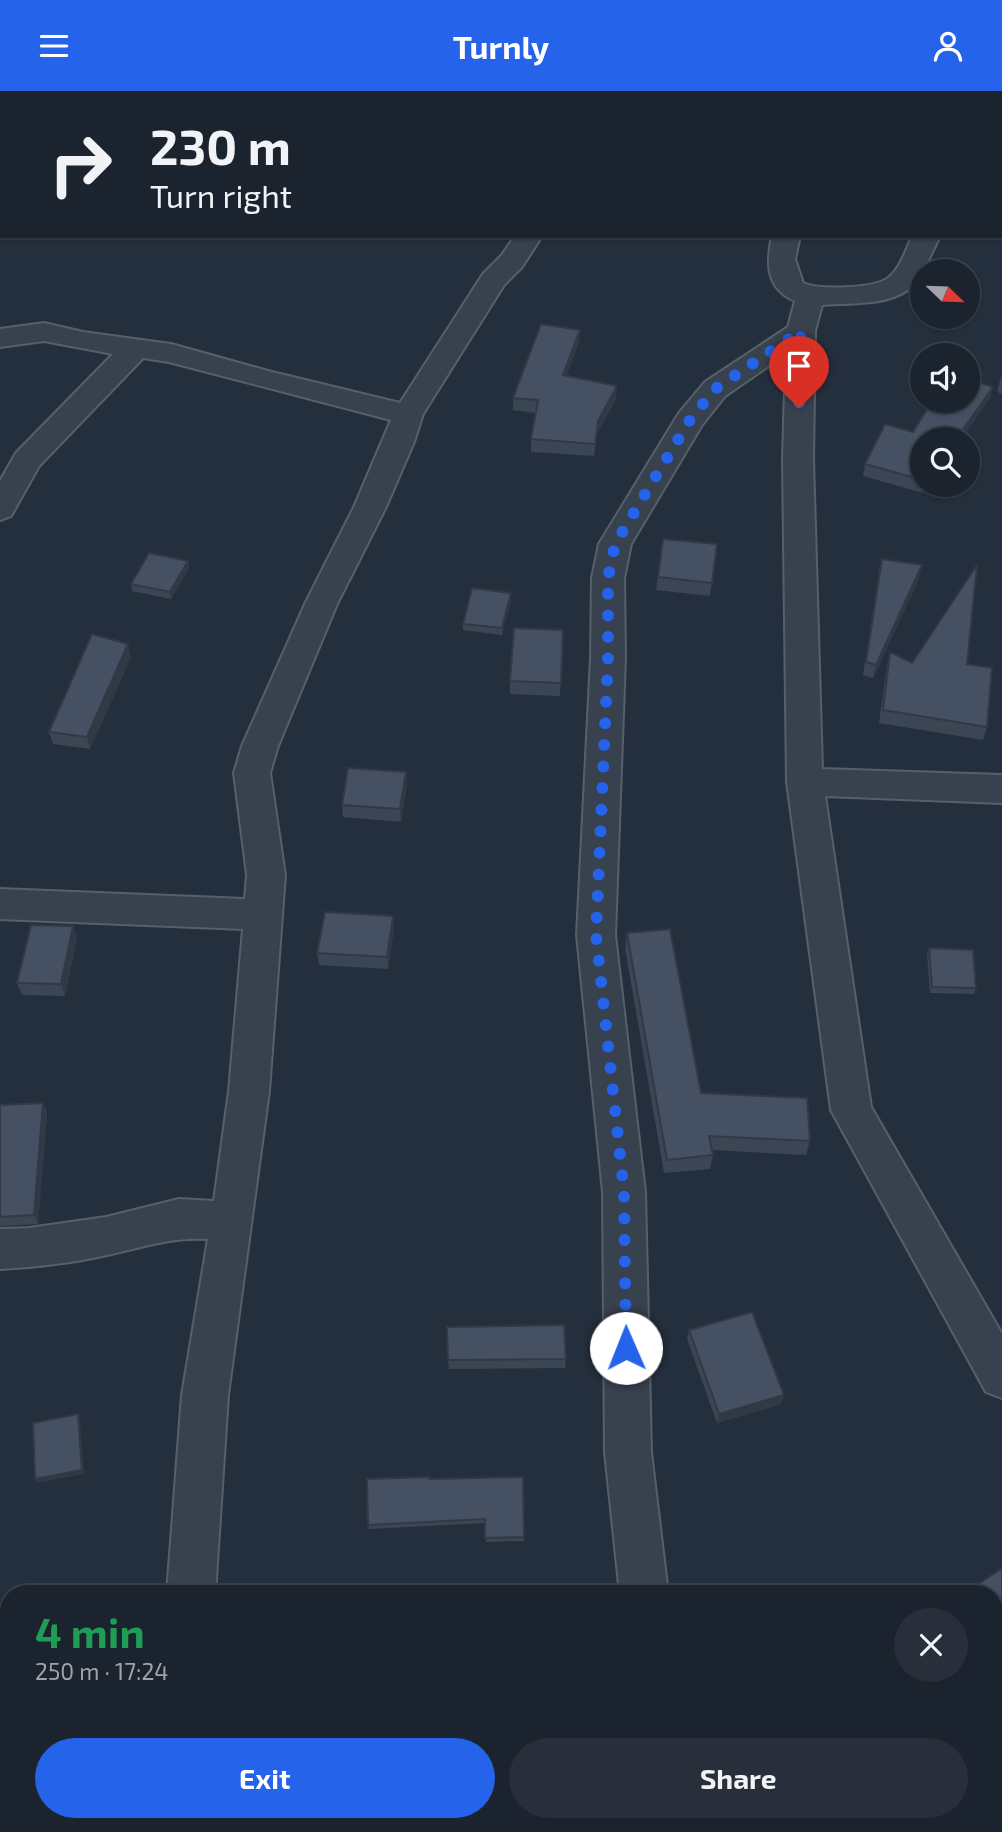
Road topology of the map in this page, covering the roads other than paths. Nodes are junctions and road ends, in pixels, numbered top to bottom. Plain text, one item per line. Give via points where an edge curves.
1 (528, 238) edge
2 (786, 238) edge
3 (925, 238) edge
4 (805, 314) junction
5 (0, 338) edge
6 (137, 347) junction
7 (408, 414) junction
8 (0, 509) edge
9 (805, 782) junction
10 (1002, 789) edge
11 (0, 904) edge
12 (263, 915) junction
13 (232, 1221) junction
14 (0, 1249) edge
15 (1002, 1377) edge
16 (192, 1585) edge
17 (643, 1585) edge

1 - 7 street via 493,280
2 - 4 street via 781,259
3 - 4 street via 908,274 897,285
4 - 9 street via 798,459
4 - 17 street via 715,389 690,420 615,544 608,578 596,935 624,1192 628,1452
5 - 6 street via 44,332
6 - 7 street
6 - 8 street via 27,460
7 - 12 street via 375,496 321,604 252,773 266,875
9 - 10 street
9 - 15 street via 851,1110
11 - 12 street
12 - 13 street via 249,1091
13 - 14 street via 179,1218 106,1235
13 - 16 street via 205,1395

